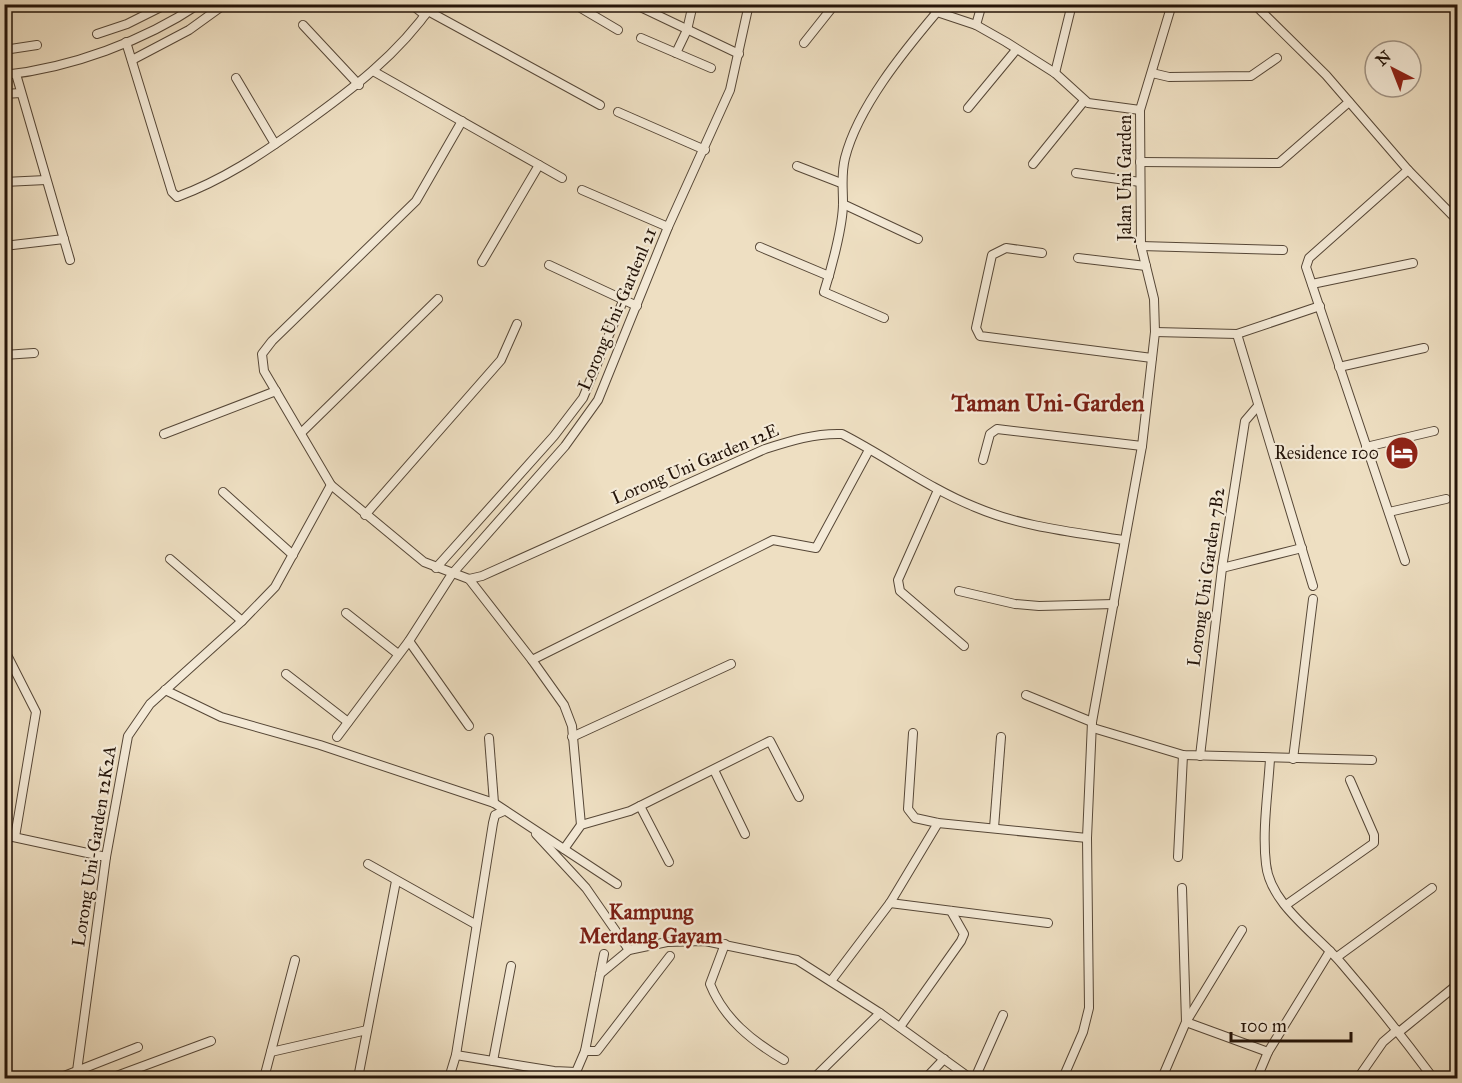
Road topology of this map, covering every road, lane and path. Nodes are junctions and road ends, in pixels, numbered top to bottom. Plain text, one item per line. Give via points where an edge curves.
1 (167, 4) edge
2 (199, 4) edge
3 (225, 4) edge
4 (411, 4) edge
5 (574, 4) edge
6 (634, 4) edge
7 (693, 4) edge
8 (749, 4) edge
9 (835, 4) edge
10 (927, 4) edge
11 (982, 4) edge
12 (1072, 4) edge
13 (1172, 4) edge
14 (1254, 4) edge
15 (428, 10) edge
16 (938, 12) junction
17 (303, 25) dead end
18 (976, 25) junction
19 (618, 30) dead end
20 (687, 30) junction
21 (97, 34) dead end
22 (641, 38) dead end
23 (126, 42) junction
24 (804, 43) dead end
25 (37, 45) dead end
26 (4, 50) edge
27 (1016, 50) junction
28 (676, 53) junction
29 (739, 54) junction
30 (1277, 58) dead end
31 (132, 60) junction
32 (711, 68) dead end
33 (373, 71) junction
34 (1054, 73) junction
35 (1152, 73) junction
36 (16, 74) junction
37 (4, 75) edge
38 (236, 78) dead end
39 (359, 85) junction
40 (21, 93) junction
41 (4, 94) edge
42 (1084, 101) junction
43 (1349, 102) junction
44 (600, 105) dead end
45 (968, 108) dead end
46 (1140, 110) junction
47 (618, 112) dead end
48 (462, 121) junction
49 (275, 144) junction
50 (705, 150) junction
51 (1140, 162) junction
52 (1033, 164) dead end
53 (539, 165) junction
54 (797, 166) dead end
55 (1408, 170) junction
56 (1076, 173) dead end
57 (562, 178) dead end
58 (46, 180) junction
59 (4, 182) edge
60 (1140, 182) junction
61 (841, 183) junction
62 (582, 190) dead end
63 (843, 204) junction
64 (1458, 221) edge
65 (668, 227) junction
66 (64, 239) junction
67 (918, 239) dead end
68 (4, 246) edge
69 (1141, 246) junction
70 (760, 247) dead end
71 (1283, 250) dead end
72 (1042, 253) dead end
73 (1078, 258) dead end
74 (70, 260) dead end
75 (482, 262) dead end
76 (1413, 263) dead end
77 (549, 265) dead end
78 (1146, 266) junction
79 (829, 276) junction
80 (1312, 284) junction
81 (438, 299) dead end
82 (623, 301) junction
83 (637, 306) junction
84 (1320, 306) junction
85 (884, 318) dead end
86 (517, 324) dead end
87 (1155, 332) junction
88 (1237, 334) junction
89 (1424, 348) dead end
90 (34, 353) dead end
91 (4, 355) edge
92 (1152, 358) junction
93 (1339, 367) junction
94 (276, 391) junction
95 (1257, 407) junction
96 (1434, 431) dead end
97 (164, 434) dead end
98 (301, 434) junction
99 (554, 436) junction
100 (565, 446) junction
101 (1142, 446) junction
102 (1366, 447) junction
103 (868, 450) junction
104 (983, 460) dead end
105 (332, 485) junction
106 (938, 490) junction
107 (223, 492) dead end
108 (1446, 499) dead end
109 (1389, 512) junction
110 (365, 515) junction
111 (1124, 540) junction
112 (1302, 549) junction
113 (293, 555) junction
114 (170, 559) dead end
115 (1405, 561) dead end
116 (436, 568) junction
117 (1222, 568) junction
118 (452, 574) junction
119 (469, 579) junction
120 (1313, 586) dead end
121 (959, 591) dead end
122 (1313, 599) dead end
123 (1114, 604) junction
124 (346, 614) dead end
125 (242, 621) junction
126 (409, 641) junction
127 (964, 646) dead end
128 (4, 648) edge
129 (398, 654) junction
130 (532, 660) junction
131 (731, 664) dead end
132 (286, 674) dead end
133 (165, 690) junction
134 (1026, 695) dead end
135 (348, 722) junction
136 (1093, 725) junction
137 (469, 726) dead end
138 (914, 733) dead end
139 (337, 737) dead end
140 (572, 737) junction
141 (1001, 737) dead end
142 (489, 738) dead end
143 (1184, 755) junction
144 (1200, 756) junction
145 (1270, 759) junction
146 (1293, 759) junction
147 (1372, 760) dead end
148 (714, 770) junction
149 (1350, 780) dead end
150 (799, 797) dead end
151 (494, 803) junction
152 (640, 806) junction
153 (504, 811) junction
154 (938, 823) junction
155 (581, 825) junction
156 (530, 828) junction
157 (994, 828) junction
158 (745, 834) dead end
159 (4, 835) edge
160 (15, 837) junction
161 (1086, 838) junction
162 (564, 849) junction
163 (106, 857) junction
164 (1178, 857) dead end
165 (669, 862) dead end
166 (368, 864) dead end
167 (396, 880) junction
168 (617, 884) dead end
169 (1182, 888) dead end
170 (1432, 888) dead end
171 (890, 903) junction
172 (1286, 905) junction
173 (951, 911) junction
174 (1048, 922) dead end
175 (476, 924) junction
176 (1242, 930) dead end
177 (725, 944) junction
178 (630, 950) junction
179 (604, 954) dead end
180 (1334, 954) junction
181 (670, 956) dead end
182 (295, 960) dead end
183 (511, 966) dead end
184 (600, 975) junction
185 (831, 981) junction
186 (1458, 984) edge
187 (880, 1013) junction
188 (1003, 1015) dead end
189 (1186, 1022) junction
190 (900, 1027) junction
191 (367, 1030) junction
192 (1398, 1031) junction
193 (211, 1041) dead end
194 (138, 1047) dead end
195 (585, 1051) junction
196 (271, 1052) junction
197 (1268, 1052) junction
198 (456, 1055) junction
199 (944, 1059) junction
200 (784, 1060) dead end
201 (493, 1061) junction
202 (77, 1071) junction
203 (578, 1075) edge
204 (59, 1078) edge
205 (111, 1078) edge
206 (264, 1078) edge
207 (358, 1078) edge
208 (449, 1078) edge
209 (814, 1078) edge
210 (926, 1078) edge
211 (970, 1078) edge
212 (975, 1078) edge
213 (1062, 1078) edge
214 (1162, 1078) edge
215 (1257, 1078) edge
216 (1358, 1078) edge
217 (1433, 1078) edge

1 - 21 street
2 - 23 street via 176,20
3 - 31 street via 189,30
4 - 15 street
5 - 19 street
6 - 20 street
7 - 20 street
8 - 29 street, Lorong Uni-Gardenl 21
9 - 24 street
10 - 16 street
11 - 18 street
12 - 34 street
13 - 35 street, Jalan Uni Garden
14 - 43 street
15 - 33 street
15 - 44 street
16 - 18 street
16 - 61 street via 886,77 864,115 845,156
17 - 39 street
18 - 27 street
20 - 28 street
20 - 29 street
22 - 28 street
23 - 31 street
23 - 36 street via 75,61
25 - 26 street
27 - 34 street
27 - 45 street
28 - 32 street
29 - 50 street, Lorong Uni-Gardenl 21 via 730,90
30 - 35 street via 1251,76 1169,77
31 - 49 street via 172,192 177,197 232,172
33 - 39 street
33 - 48 street
34 - 42 street
35 - 46 street, Jalan Uni Garden
36 - 37 street
36 - 40 street
38 - 49 street
39 - 49 street
40 - 41 street
40 - 58 street
42 - 46 street
42 - 52 street
43 - 51 street via 1280,163
43 - 55 street
46 - 51 street, Jalan Uni Garden
47 - 50 street
48 - 53 street
48 - 94 street via 416,201 261,354 264,371
50 - 65 street, Lorong Uni-Gardenl 21
51 - 60 street, Jalan Uni Garden
53 - 57 street
53 - 75 street
54 - 61 street
55 - 64 street
55 - 80 street via 1309,258 1306,267
56 - 60 street
58 - 59 street
58 - 66 street
60 - 69 street, Jalan Uni Garden
61 - 63 street
62 - 65 street
63 - 67 street
63 - 79 street
65 - 83 street, Lorong Uni-Gardenl 21
66 - 68 street
66 - 74 street
69 - 71 street
69 - 78 street, Jalan Uni Garden
70 - 79 street
72 - 92 street via 1006,248 992,255 976,328 980,336
73 - 78 street
76 - 80 street
77 - 82 street
78 - 87 street, Jalan Uni Garden via 1154,299
79 - 85 street via 824,292
80 - 84 street
81 - 98 street
82 - 83 street
82 - 99 street via 591,383
83 - 100 street, Lorong Uni-Gardenl 21 via 598,400
84 - 88 street
84 - 93 street
86 - 110 street via 501,360
87 - 88 street
87 - 92 street, Jalan Uni Garden
88 - 95 street
89 - 93 street
90 - 91 street
92 - 101 street, Jalan Uni Garden
93 - 102 street
94 - 97 street
94 - 98 street
95 - 112 street
95 - 117 street, Lorong Uni Garden 7B2 via 1245,421
96 - 102 street
98 - 105 street
99 - 100 street
99 - 116 street
100 - 118 street, Lorong Uni-Gardenl 21
101 - 104 street via 997,429 990,434
101 - 111 street, Jalan Uni Garden
102 - 109 street
103 - 106 street
103 - 119 street, Lorong Uni Garden 12E via 842,435 831,434 765,449
103 - 130 street via 816,548 773,540
105 - 110 street
105 - 113 street, Lorong Uni-Garden 12K2A
106 - 111 street via 991,513 1038,527
106 - 127 street via 898,580 900,591
107 - 113 street
108 - 109 street
109 - 115 street
110 - 116 street
111 - 123 street, Jalan Uni Garden
112 - 117 street
112 - 120 street
113 - 125 street, Lorong Uni-Garden 12K2A via 275,587
114 - 125 street
116 - 118 street
117 - 144 street, Lorong Uni Garden 7B2
118 - 119 street
118 - 126 street, Lorong Uni-Gardenl 21
119 - 130 street
121 - 123 street via 1027,605
122 - 146 street
123 - 136 street, Jalan Uni Garden
124 - 129 street
125 - 133 street, Lorong Uni-Garden 12K2A
126 - 129 street, Lorong Uni-Gardenl 21
126 - 137 street
128 - 160 street via 36,712
129 - 135 street, Lorong Uni-Gardenl 21
130 - 140 street via 564,705
131 - 140 street
132 - 135 street
133 - 151 street via 221,717 320,745
133 - 163 street, Lorong Uni-Garden 12K2A via 128,736
134 - 136 street
135 - 139 street, Lorong Uni-Gardenl 21
136 - 143 street
136 - 161 street, Jalan Uni Garden
138 - 154 street via 908,809 915,818
140 - 155 street
141 - 157 street
142 - 151 street
143 - 144 street
143 - 164 street
144 - 145 street
145 - 146 street
145 - 172 street via 1266,866
146 - 147 street
148 - 150 street via 770,741
148 - 152 street
148 - 158 street
149 - 172 street via 1374,843
151 - 153 street
152 - 155 street
152 - 165 street
153 - 156 street
153 - 175 street via 495,815
154 - 157 street
154 - 171 street
155 - 162 street
156 - 162 street
156 - 178 street via 586,888
157 - 161 street
159 - 160 street
160 - 163 street
161 - 213 street, Jalan Uni Garden via 1089,1008 1083,1032
162 - 168 street
163 - 202 street, Lorong Uni-Garden 12K2A
166 - 167 street
167 - 175 street
167 - 191 street
169 - 189 street
170 - 180 street
171 - 173 street
171 - 185 street
172 - 180 street
173 - 174 street
173 - 190 street via 964,934 961,941
175 - 198 street
176 - 189 street
177 - 178 street via 667,942
177 - 185 street via 797,960
177 - 200 street via 710,984 714,995 737,1027
178 - 184 street
179 - 184 street
180 - 192 street
180 - 197 street
181 - 195 street via 597,1051
182 - 196 street
183 - 201 street
184 - 195 street
185 - 187 street
186 - 192 street
187 - 190 street
187 - 209 street
188 - 212 street
189 - 197 street
189 - 214 street
190 - 199 street
191 - 196 street
191 - 207 street
192 - 216 street via 1383,1042
192 - 217 street
193 - 205 street
194 - 202 street
195 - 203 street
196 - 206 street
197 - 215 street
198 - 201 street
198 - 208 street
199 - 210 street
199 - 211 street
201 - 203 street
202 - 204 street

